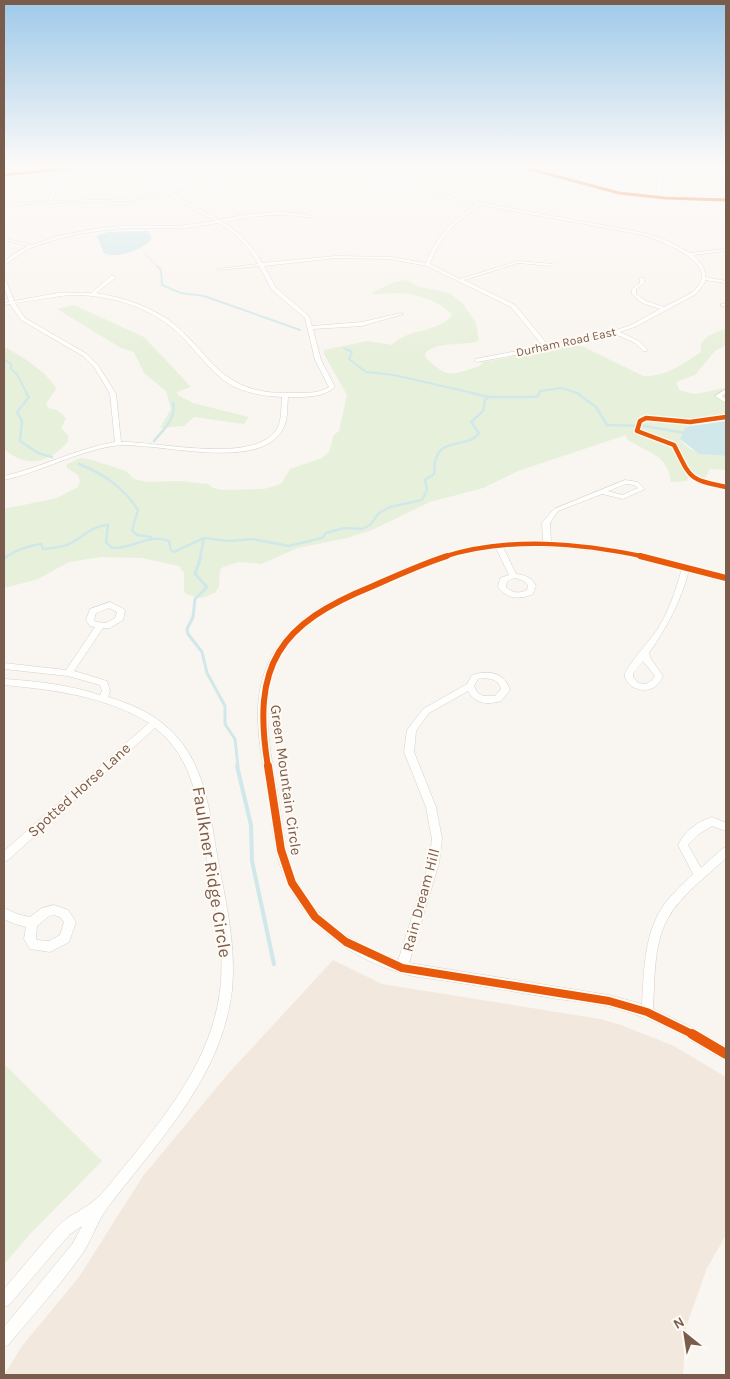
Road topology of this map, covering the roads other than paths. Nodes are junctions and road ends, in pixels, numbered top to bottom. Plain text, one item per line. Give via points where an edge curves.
1 (87, 231) edge
2 (233, 231) edge
3 (448, 231) edge
4 (635, 231) edge
5 (4, 239) edge
6 (32, 246) junction
7 (726, 250) edge
8 (690, 254) junction
9 (4, 264) edge
10 (261, 265) junction
11 (428, 265) junction
12 (551, 265) dead end
13 (219, 269) dead end
14 (112, 277) dead end
15 (704, 278) junction
16 (642, 279) dead end
17 (460, 280) junction
18 (4, 281) edge
19 (726, 282) edge
20 (92, 294) junction
21 (12, 303) junction
22 (4, 304) edge
23 (665, 309) junction
24 (401, 314) dead end
25 (312, 328) junction
26 (617, 332) junction
27 (548, 347) junction
28 (645, 350) dead end
29 (478, 360) dead end
30 (726, 391) edge
31 (285, 396) junction
32 (726, 401) edge
33 (118, 444) junction
34 (4, 478) edge
35 (602, 492) junction
36 (547, 543) junction
37 (498, 545) junction
38 (686, 568) junction
39 (513, 576) dead end
40 (726, 578) edge
41 (100, 626) dead end
42 (645, 653) dead end
43 (4, 666) edge
44 (68, 673) junction
45 (4, 682) edge
46 (470, 686) dead end
47 (103, 700) junction
48 (155, 723) junction
49 (726, 827) edge
50 (726, 852) edge
51 (4, 857) edge
52 (700, 876) junction
53 (4, 913) edge
54 (32, 924) dead end
55 (402, 968) junction
56 (647, 1012) junction
57 (726, 1054) edge
58 (101, 1204) junction
59 (4, 1300) edge
60 (4, 1339) edge

1 - 6 street
2 - 10 street via 244,239
3 - 11 street
4 - 8 street
5 - 6 street
6 - 9 street via 13,255
7 - 8 street
8 - 15 street via 701,267
10 - 11 street via 356,256
10 - 13 street
10 - 25 street via 274,289 304,312
11 - 17 street
12 - 17 street via 518,262
14 - 20 street
15 - 19 street
15 - 23 street, Durham Road East via 694,293
16 - 23 street via 634,294 644,302
17 - 27 street via 513,306 522,314 534,335
18 - 21 street
20 - 21 street via 64,294
20 - 31 street via 166,319 231,383
21 - 22 street
21 - 33 street via 22,319 85,355 96,366 113,394
23 - 26 street, Durham Road East
24 - 25 street via 362,324
25 - 31 street via 318,360 332,384 329,390
26 - 27 street, Durham Road East
26 - 28 street
27 - 29 street, Durham Road East
30 - 32 street via 718,396
31 - 33 street via 279,432 246,449 210,452 158,444
33 - 34 street
35 - 35 street via 629,482 642,489 623,497
35 - 36 street via 565,505 552,514 545,527
36 - 37 street, Green Mountain Circle
36 - 38 street, Green Mountain Circle via 586,547
37 - 39 street
37 - 55 street, Green Mountain Circle via 441,559 328,605 302,624 282,646 265,685 261,711 278,826 284,861 296,893 321,925 335,937 374,958
38 - 40 street, Green Mountain Circle
38 - 42 street via 666,625
41 - 44 street
43 - 44 street
44 - 47 street via 104,683
45 - 47 street, Faulkner Ridge Circle via 58,688
46 - 55 street, Rain Dream Hill via 426,711 410,740 409,752 431,808 437,838 434,863
47 - 48 street, Faulkner Ridge Circle via 138,712
48 - 51 street, Spotted Horse Lane
48 - 58 street, Faulkner Ridge Circle via 167,732 184,754 199,785 225,933 226,990 215,1036 189,1090 146,1150
49 - 52 street via 712,821 704,823 686,839 683,845 686,854
50 - 52 street
52 - 56 street via 672,902 657,931
53 - 54 street
55 - 56 street, Green Mountain Circle via 609,1001
56 - 57 street, Green Mountain Circle
58 - 59 street, Faulkner Ridge Circle via 65,1229
58 - 60 street, Faulkner Ridge Circle via 78,1248

